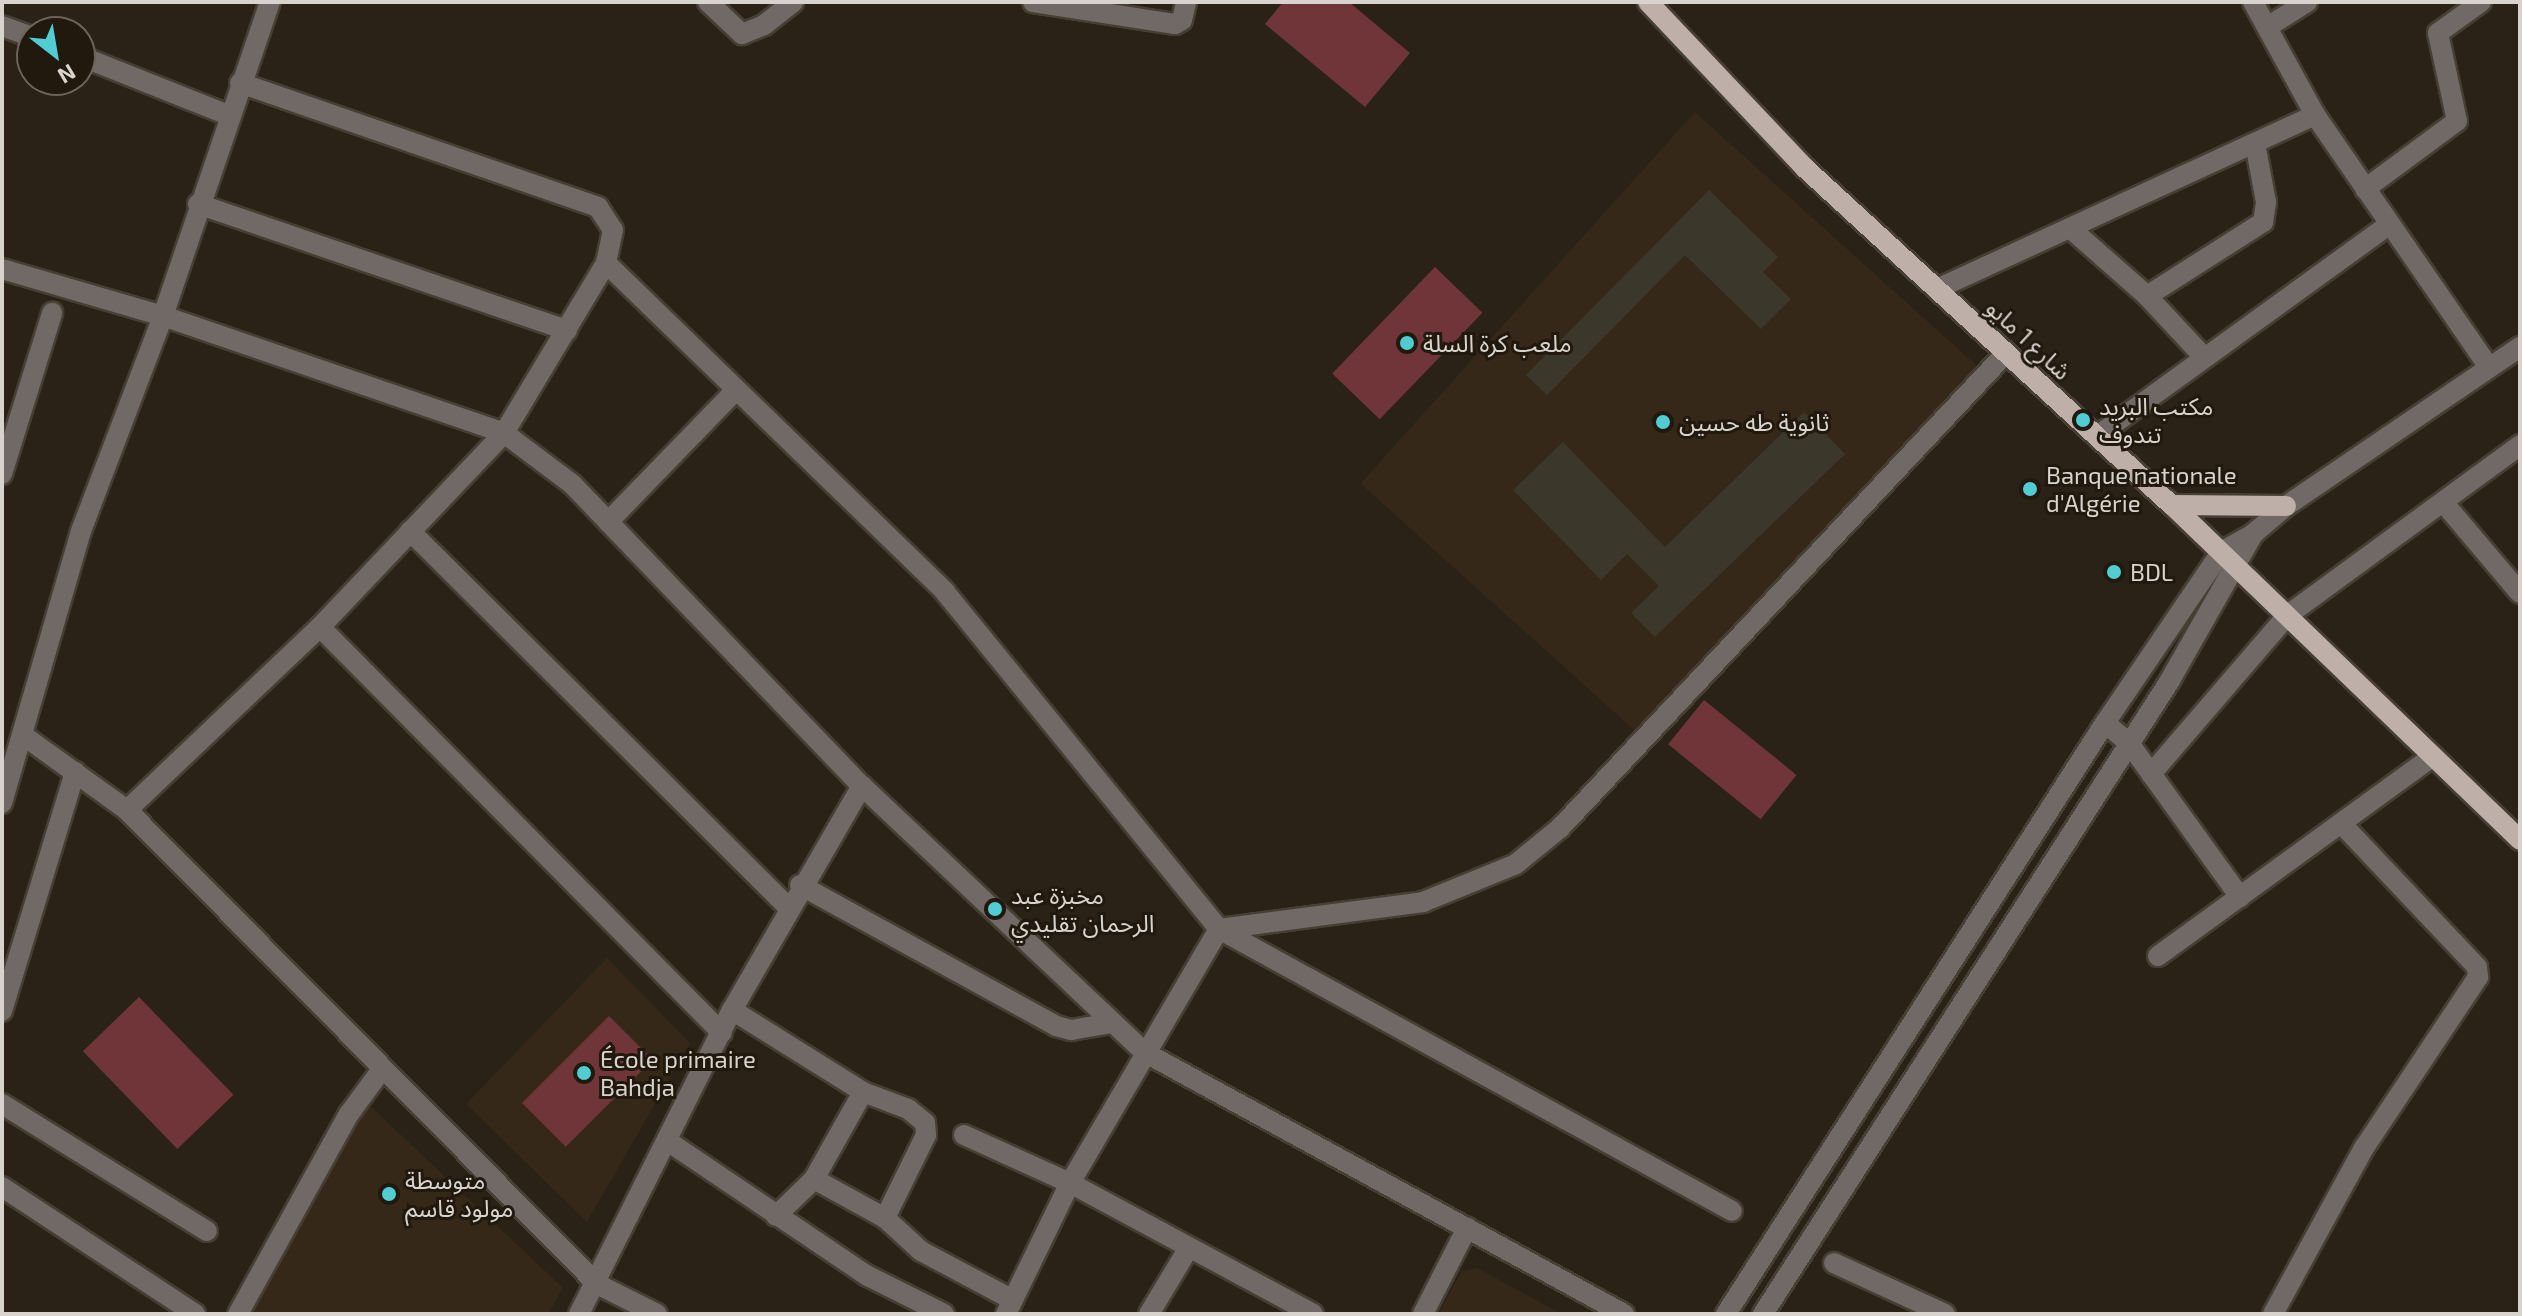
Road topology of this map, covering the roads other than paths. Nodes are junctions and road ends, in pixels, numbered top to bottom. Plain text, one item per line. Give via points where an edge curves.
1 (270, 2) edge
2 (708, 2) edge
3 (793, 2) edge
4 (1033, 2) edge
5 (1186, 2) edge
6 (1648, 2) edge
7 (2253, 2) edge
8 (2307, 2) edge
9 (2481, 2) edge
10 (2269, 26) junction
11 (96, 62) edge
12 (240, 83) junction
13 (228, 115) junction
14 (2315, 115) junction
15 (2255, 143) junction
16 (2365, 189) junction
17 (198, 204) junction
18 (2389, 225) junction
19 (2070, 228) junction
20 (606, 263) junction
21 (2, 269) edge
22 (1939, 288) junction
23 (2147, 296) junction
24 (52, 313) dead end
25 (163, 316) junction
26 (567, 330) junction
27 (2006, 353) junction
28 (2518, 355) edge
29 (2203, 356) junction
30 (2489, 367) junction
31 (736, 390) junction
32 (504, 433) junction
33 (2097, 436) junction
34 (2520, 445) edge
35 (2, 474) edge
36 (2443, 502) junction
37 (2172, 505) junction
38 (2286, 506) junction
39 (608, 522) junction
40 (410, 531) junction
41 (2253, 534) junction
42 (2221, 552) junction
43 (2238, 568) junction
44 (2520, 593) edge
45 (2288, 615) junction
46 (320, 627) junction
47 (2105, 723) junction
48 (24, 736) junction
49 (2129, 743) junction
50 (2433, 756) junction
51 (75, 772) junction
52 (2151, 774) junction
53 (862, 786) junction
54 (2, 803) edge
55 (127, 810) junction
56 (2341, 823) junction
57 (2520, 840) edge
58 (800, 885) junction
59 (2240, 897) junction
60 (788, 907) junction
61 (1219, 929) junction
62 (2158, 956) dead end
63 (732, 1010) junction
64 (2, 1011) edge
65 (1110, 1023) junction
66 (722, 1033) junction
67 (1144, 1052) junction
68 (382, 1069) junction
69 (863, 1092) junction
70 (2, 1104) edge
71 (964, 1135) dead end
72 (669, 1142) junction
73 (814, 1179) junction
74 (1070, 1183) junction
75 (2, 1187) edge
76 (1732, 1211) dead end
77 (776, 1216) junction
78 (885, 1218) junction
79 (1467, 1228) junction
80 (207, 1231) dead end
81 (1188, 1249) junction
82 (1834, 1263) dead end
83 (597, 1284) junction
84 (1009, 1307) edge
85 (195, 1314) edge
86 (238, 1314) edge
87 (579, 1314) edge
88 (657, 1314) edge
89 (944, 1314) edge
90 (1149, 1314) edge
91 (1313, 1314) edge
92 (1423, 1314) edge
93 (1624, 1314) edge
94 (1726, 1314) edge
95 (1763, 1314) edge
96 (1945, 1314) edge
97 (2273, 1314) edge

1 - 12 street
2 - 3 street via 742,34 764,25
4 - 5 street via 1175,24 1182,20
6 - 22 main road, شارع 1 مايو via 1805,168
7 - 10 street
8 - 10 street
9 - 16 street via 2438,33 2457,121
10 - 14 street
11 - 13 street
12 - 13 street
12 - 20 street via 598,207 613,230
13 - 17 street
14 - 15 street
14 - 16 street
15 - 19 street
15 - 23 street via 2266,202 2263,222
16 - 18 street
17 - 25 street
17 - 26 street
18 - 29 street
18 - 30 street
19 - 22 street
19 - 23 street
20 - 26 street
20 - 31 street
21 - 25 street
22 - 27 main road, شارع 1 مايو
23 - 29 street
24 - 35 street
25 - 32 street
25 - 48 street via 81,531
26 - 32 street
27 - 33 main road, شارع 1 مايو
27 - 61 street via 1560,828 1516,864 1423,902
28 - 30 street
29 - 33 street
30 - 38 street
31 - 39 street
31 - 61 street via 945,592
32 - 39 street via 572,484
32 - 40 street
33 - 37 main road, شارع 1 مايو
34 - 36 street
36 - 44 street
36 - 45 street
37 - 38 main road
37 - 42 main road, شارع 1 مايو
38 - 41 street
39 - 53 street
40 - 46 street
40 - 60 street
41 - 42 street
41 - 43 street
42 - 43 main road, شارع 1 مايو
42 - 47 street
43 - 45 main road, شارع 1 مايو
43 - 49 street
45 - 50 main road, شارع 1 مايو
45 - 52 street
46 - 55 street
46 - 66 street
47 - 49 street
47 - 94 street
48 - 51 street
48 - 54 street
49 - 52 street
49 - 95 street
50 - 56 street
50 - 57 main road, شارع 1 مايو
51 - 55 street
51 - 64 street
52 - 59 street
53 - 58 street
53 - 65 street
55 - 68 street
56 - 59 street
56 - 97 street via 2477,967 2478,977 2364,1148
58 - 60 street
58 - 65 street via 1056,1026 1071,1030
59 - 62 street
60 - 63 street
61 - 67 street
61 - 76 street
63 - 66 street
63 - 69 street
65 - 67 street
66 - 72 street
67 - 74 street
67 - 79 street
68 - 83 street
68 - 86 street via 349,1114
69 - 73 street
69 - 78 street via 908,1109 925,1123 926,1135
70 - 80 street
71 - 74 street
72 - 77 street
72 - 83 street
73 - 77 street
73 - 78 street
74 - 81 street
74 - 84 street
75 - 85 street
77 - 89 street via 868,1276
78 - 84 street via 921,1251
79 - 92 street
79 - 93 street
81 - 90 street
81 - 91 street
82 - 96 street
83 - 87 street
83 - 88 street

